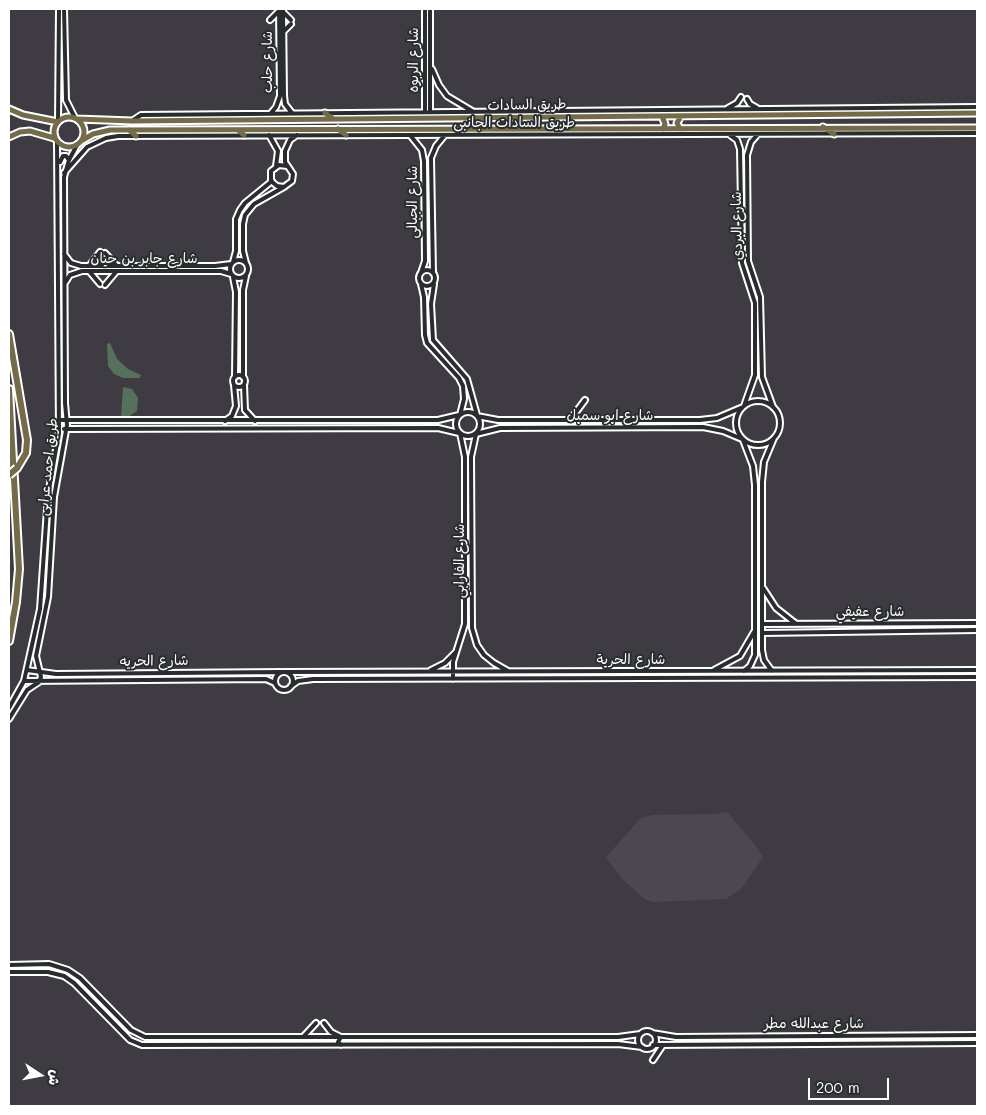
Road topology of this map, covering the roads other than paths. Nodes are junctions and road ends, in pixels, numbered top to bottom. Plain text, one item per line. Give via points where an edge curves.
1 (59, 9) edge
2 (64, 9) edge
3 (425, 9) edge
4 (430, 9) edge
5 (281, 10) edge
6 (270, 20) dead end
7 (283, 32) junction
8 (430, 64) junction
9 (62, 78) junction
10 (428, 91) junction
11 (741, 97) dead end
12 (747, 100) dead end
13 (977, 107) edge
14 (9, 109) edge
15 (725, 109) junction
16 (759, 109) junction
17 (402, 112) junction
18 (428, 112) junction
19 (474, 112) junction
20 (804, 112) junction
21 (271, 113) junction
22 (292, 113) junction
23 (325, 113) junction
24 (339, 113) junction
25 (568, 113) junction
26 (623, 113) junction
27 (974, 113) edge
28 (457, 114) junction
29 (522, 116) junction
30 (662, 116) junction
31 (680, 116) junction
32 (499, 117) junction
33 (332, 118) junction
34 (394, 118) junction
35 (76, 119) junction
36 (132, 121) junction
37 (58, 122) junction
38 (822, 127) junction
39 (500, 128) junction
40 (522, 128) junction
41 (564, 128) junction
42 (663, 128) junction
43 (680, 128) junction
44 (718, 128) junction
45 (812, 128) junction
46 (977, 128) edge
47 (326, 129) junction
48 (337, 129) junction
49 (130, 130) junction
50 (238, 130) junction
51 (802, 133) junction
52 (977, 133) edge
53 (758, 134) junction
54 (834, 134) junction
55 (244, 135) junction
56 (269, 135) junction
57 (296, 135) junction
58 (318, 135) junction
59 (346, 135) junction
60 (410, 135) junction
61 (445, 135) junction
62 (564, 135) junction
63 (719, 135) junction
64 (730, 135) junction
65 (136, 136) junction
66 (9, 137) edge
67 (56, 140) junction
68 (79, 143) junction
69 (68, 160) junction
70 (59, 164) junction
71 (276, 166) junction
72 (287, 166) junction
73 (64, 173) junction
74 (272, 181) junction
75 (741, 181) junction
76 (747, 181) junction
77 (284, 187) junction
78 (61, 198) junction
79 (741, 248) junction
80 (748, 248) junction
81 (64, 252) junction
82 (232, 263) junction
83 (246, 263) junction
84 (89, 268) junction
85 (118, 268) junction
86 (422, 272) junction
87 (433, 272) junction
88 (232, 275) junction
89 (246, 276) junction
90 (421, 284) junction
91 (434, 284) junction
92 (64, 286) junction
93 (62, 314) junction
94 (755, 327) junction
95 (761, 328) junction
96 (9, 334) edge
97 (235, 377) junction
98 (244, 377) junction
99 (234, 385) junction
100 (244, 385) junction
101 (9, 388) edge
102 (585, 400) dead end
103 (743, 406) junction
104 (773, 406) junction
105 (459, 415) junction
106 (477, 415) junction
107 (10, 417) junction
108 (59, 420) junction
109 (66, 420) junction
110 (555, 420) junction
111 (570, 420) junction
112 (640, 420) junction
113 (192, 421) junction
114 (226, 421) junction
115 (255, 421) junction
116 (298, 421) junction
117 (640, 427) junction
118 (555, 428) junction
119 (59, 429) junction
120 (66, 429) junction
121 (192, 429) junction
122 (298, 429) junction
123 (459, 433) junction
124 (476, 434) junction
125 (774, 438) junction
126 (743, 439) junction
127 (9, 470) edge
128 (9, 475) edge
129 (49, 489) junction
130 (55, 490) junction
131 (465, 510) junction
132 (472, 510) junction
133 (44, 560) junction
134 (52, 562) junction
135 (44, 568) junction
136 (51, 569) junction
137 (755, 579) junction
138 (762, 579) junction
139 (762, 587) junction
140 (465, 614) junction
141 (472, 614) junction
142 (977, 623) edge
143 (762, 624) junction
144 (797, 624) junction
145 (755, 630) junction
146 (977, 630) edge
147 (762, 632) junction
148 (9, 641) edge
149 (755, 650) junction
150 (762, 650) junction
151 (457, 651) junction
152 (30, 655) junction
153 (36, 656) junction
154 (27, 670) junction
155 (919, 670) junction
156 (977, 670) edge
157 (40, 671) junction
158 (261, 671) junction
159 (309, 671) junction
160 (362, 671) junction
161 (452, 671) junction
162 (510, 671) junction
163 (530, 671) junction
164 (620, 671) junction
165 (684, 671) junction
166 (713, 671) junction
167 (744, 671) junction
168 (772, 671) junction
169 (821, 671) junction
170 (153, 672) junction
171 (283, 672) junction
172 (424, 672) junction
173 (56, 674) junction
174 (919, 677) junction
175 (977, 677) edge
176 (530, 678) junction
177 (620, 678) junction
178 (684, 678) junction
179 (821, 678) junction
180 (261, 679) junction
181 (309, 679) junction
182 (362, 679) junction
183 (453, 679) junction
184 (153, 680) junction
185 (24, 681) junction
186 (56, 681) junction
187 (39, 682) junction
188 (275, 683) junction
189 (291, 686) junction
190 (9, 708) edge
191 (9, 719) edge
192 (9, 965) edge
193 (9, 972) edge
194 (106, 1005) junction
195 (102, 1011) junction
196 (316, 1023) dead end
197 (324, 1023) dead end
198 (652, 1033) junction
199 (640, 1034) junction
200 (944, 1035) junction
201 (977, 1035) edge
202 (295, 1036) junction
203 (303, 1036) junction
204 (798, 1036) junction
205 (223, 1037) junction
206 (341, 1037) junction
207 (429, 1037) junction
208 (534, 1037) junction
209 (618, 1037) junction
210 (676, 1037) junction
211 (944, 1043) junction
212 (977, 1043) edge
213 (618, 1044) junction
214 (677, 1044) junction
215 (798, 1044) junction
216 (341, 1045) junction
217 (429, 1045) junction
218 (534, 1045) junction
219 (653, 1045) junction
220 (663, 1045) junction
221 (223, 1046) junction
222 (296, 1046) junction
223 (642, 1047) junction
224 (653, 1060) dead end

1 - 9 street
2 - 9 street
3 - 10 street, شارع الربوه
4 - 8 street, شارع الربوه
5 - 6 street
5 - 7 street, شارع حلب
5 - 7 street via 291,22
5 - 21 street, شارع حلب via 280,96
7 - 22 street, شارع حلب via 284,100
8 - 10 street, شارع الربوه
8 - 19 street via 443,91
9 - 35 street via 66,103
9 - 37 street
10 - 18 street, شارع الربوه
11 - 15 street via 737,104
12 - 16 street
13 - 20 street
13 - 27 main road
14 - 37 main road
15 - 16 street
15 - 26 street
16 - 20 street
17 - 18 street, طريق السادات الجانبى
17 - 24 street, طريق السادات الجانبى
17 - 34 main road
18 - 28 street, طريق السادات الجانبى
19 - 25 street, طريق السادات الجانبى
19 - 28 street, طريق السادات الجانبى
20 - 27 main road, طريق السادات
20 - 31 main road, طريق السادات
21 - 22 street, طريق السادات الجانبى
21 - 36 street, طريق السادات الجانبى via 138,115
22 - 23 street, طريق السادات الجانبى
23 - 24 street, طريق السادات الجانبى
23 - 33 main road
24 - 33 main road
25 - 26 main road, طريق السادات
25 - 29 main road, طريق السادات
26 - 30 main road, طريق السادات
28 - 32 main road, طريق السادات
28 - 34 main road, طريق السادات
29 - 32 main road, طريق السادات
29 - 40 main road via 517,122
30 - 31 main road, طريق السادات
30 - 42 main road
31 - 43 main road via 677,122
32 - 39 main road via 506,122
33 - 34 main road, طريق السادات
33 - 36 main road, طريق السادات
35 - 36 main road, طريق السادات
35 - 37 main road via 67,117
35 - 68 main road via 84,128
37 - 67 main road via 54,129
38 - 45 main road, طريق السادات
38 - 46 main road, طريق السادات
38 - 54 main road
39 - 40 main road, طريق السادات
39 - 48 main road, طريق السادات
40 - 41 main road, طريق السادات
41 - 42 main road, طريق السادات
41 - 62 main road
42 - 43 main road, طريق السادات
43 - 44 main road, طريق السادات
44 - 45 main road, طريق السادات
44 - 63 main road
45 - 51 main road
47 - 48 main road, طريق السادات
47 - 50 main road, طريق السادات
47 - 58 main road
48 - 59 main road
49 - 50 main road, طريق السادات
49 - 65 main road
49 - 68 main road, طريق السادات via 98,132
50 - 55 main road
51 - 53 street, طريق السادات الجانبى
51 - 54 street, طريق السادات الجانبى
52 - 54 street, طريق السادات الجانبى
53 - 64 street, طريق السادات الجانبى
53 - 76 street, شارع البردي via 748,150
55 - 56 street, طريق السادات الجانبى
55 - 65 street, طريق السادات الجانبى
56 - 57 street, طريق السادات الجانبى
56 - 71 street via 278,151
57 - 58 street, طريق السادات الجانبى
57 - 72 street via 286,147
58 - 59 street, طريق السادات الجانبى
59 - 60 street, طريق السادات الجانبى
60 - 61 street, طريق السادات الجانبى
60 - 86 street, شارع الجبالى via 422,150 424,160 425,258
61 - 62 street, طريق السادات الجانبى
61 - 87 street, شارع الجبالى via 431,158
62 - 63 street, طريق السادات الجانبى
63 - 64 street, طريق السادات الجانبى
64 - 75 street, شارع البردي via 740,148
65 - 73 street, طريق السادات الجانبى via 110,137 92,144
66 - 67 main road via 30,131
67 - 68 main road via 68,148
67 - 70 street, طريق احمد عرابى
68 - 69 street, طريق احمد عرابى
69 - 70 street via 63,156
69 - 73 street, طريق احمد عرابى
70 - 78 street, طريق احمد عرابى
71 - 72 street
71 - 74 street via 270,174
72 - 77 street via 293,177
73 - 78 street, طريق احمد عرابى
74 - 77 street
74 - 82 street via 245,202 240,210 236,219 236,251
75 - 76 street
75 - 79 street, شارع البردي
76 - 80 street, شارع البردي
77 - 83 street via 254,204 245,215 243,251
78 - 81 street, طريق احمد عرابى
78 - 93 street, طريق احمد عرابى
79 - 80 street
79 - 94 street, شارع البردي via 743,271 754,298
80 - 95 street, شارع البردي via 749,268 760,297
81 - 84 street, شارع جابر بن حيان via 71,263
81 - 92 street, طريق احمد عرابى
82 - 83 street via 240,260
82 - 85 street, شارع جابر بن حيان
82 - 88 street
83 - 89 street
84 - 85 street, شارع جابر بن حيان
84 - 85 street via 102,253
84 - 85 street via 102,284
84 - 92 street, شارع جابر بن حيان via 73,273
85 - 88 street, شارع جابر بن حيان via 221,271
86 - 87 street
86 - 90 street via 419,277
87 - 91 street via 436,277
88 - 89 street via 240,279
88 - 97 street via 236,292
89 - 98 street via 243,290
90 - 91 street via 427,287
90 - 105 street via 427,343 463,386 464,399
91 - 106 street via 433,340 467,379
92 - 93 street, طريق احمد عرابى
93 - 108 street, طريق احمد عرابى
93 - 109 street, طريق احمد عرابى
94 - 95 street
94 - 103 street, شارع البردي via 754,380
95 - 104 street, شارع البردي via 762,377
96 - 128 highway, bridge via 27,440 26,453
97 - 98 street
97 - 99 street
98 - 100 street
99 - 100 street
99 - 114 street via 236,406
100 - 115 street via 244,410
101 - 107 highway
102 - 111 street
103 - 104 street via 759,401
103 - 112 street, شارع ابو سمبل via 711,419
103 - 126 street via 736,420 737,430
104 - 125 street via 780,422
105 - 106 street via 468,412
105 - 116 street via 438,420
105 - 123 street via 456,424
106 - 110 street, شارع ابو سمبل via 492,419
106 - 124 street via 480,425
107 - 127 highway
107 - 148 highway via 19,568
108 - 109 street
108 - 119 street, طريق احمد عرابى
109 - 113 street
109 - 120 street, طريق احمد عرابى
110 - 111 street, شارع ابو سمبل
110 - 118 street
111 - 112 street, شارع ابو سمبل
112 - 117 street
113 - 114 street
113 - 121 street
114 - 115 street
115 - 116 street
116 - 122 street
117 - 118 street, شارع ابو سمبل
117 - 126 street, شارع ابو سمبل via 710,428
118 - 124 street, شارع ابو سمبل via 500,428
119 - 120 street
119 - 129 street, طريق احمد عرابى
120 - 121 street
120 - 130 street, طريق احمد عرابى
121 - 122 street
122 - 123 street via 438,428
123 - 124 street
123 - 131 street, شارع الفارابي via 464,452
124 - 132 street, شارع الفارابي via 471,457
125 - 126 street via 766,444 756,445
125 - 138 street via 762,472
126 - 137 street via 755,478
129 - 130 street
129 - 133 street, طريق احمد عرابى
130 - 134 street, طريق احمد عرابى
131 - 132 street
131 - 140 street, شارع الفارابي
132 - 141 street, شارع الفارابي
133 - 134 street
133 - 135 street, طريق احمد عرابى
134 - 136 street, طريق احمد عرابى
135 - 136 street
135 - 152 street, طريق احمد عرابى via 41,604
136 - 153 street, طريق احمد عرابى
137 - 138 street
137 - 145 street
138 - 139 street
139 - 143 street
139 - 144 street via 776,608
140 - 141 street
140 - 151 street, شارع الفارابي
141 - 162 street, شارع الفارابي via 473,633 481,650 494,664
142 - 144 street, شارع عفيفي
143 - 144 street, شارع عفيفي
143 - 147 street
145 - 149 street
145 - 166 street via 740,656
146 - 147 street, شارع عفيفي
147 - 150 street
149 - 150 street
149 - 167 street via 752,662
150 - 168 street
151 - 161 street, شارع الفارابي
151 - 172 street via 440,666
152 - 153 street
152 - 154 street, طريق احمد عرابى
153 - 157 street, طريق احمد عرابى
154 - 157 street, شارع الحريه
154 - 185 street, طريق احمد عرابى
155 - 156 street, شارع الحرية
155 - 169 street, شارع الحرية
155 - 174 street
157 - 173 street, شارع الحريه
157 - 187 street, طريق احمد عرابى
158 - 170 street, شارع الحريه
158 - 171 street, شارع الحريه
158 - 180 street
159 - 160 street, شارع الحرية
159 - 171 street, شارع الحرية
159 - 181 street via 306,675
160 - 172 street, شارع الحرية
160 - 182 street
161 - 162 street, شارع الحرية
161 - 172 street, شارع الحرية
161 - 183 street
162 - 163 street, شارع الحرية
163 - 164 street, شارع الحرية
163 - 176 street
164 - 165 street, شارع الحرية
164 - 177 street
165 - 166 street, شارع الحرية
165 - 178 street
166 - 167 street, شارع الحرية
167 - 168 street, شارع الحرية
168 - 169 street, شارع الحرية
169 - 179 street
170 - 173 street, شارع الحريه
170 - 184 street
171 - 188 street via 276,676
171 - 189 street via 292,677
173 - 186 street
174 - 175 street, شارع الحرية
174 - 179 street, شارع الحرية
176 - 177 street, شارع الحرية
176 - 183 street, شارع الحرية
177 - 178 street, شارع الحرية
178 - 179 street, شارع الحرية
180 - 184 street, شارع الحريه
180 - 188 street, شارع الحريه
181 - 182 street, شارع الحرية
181 - 189 street, شارع الحرية
182 - 183 street, شارع الحرية
184 - 186 street, شارع الحريه
185 - 187 street, شارع الحريه
185 - 190 street, طريق احمد عرابى
186 - 187 street, شارع الحريه
187 - 191 street via 27,690
188 - 189 street via 283,690
192 - 194 street via 49,964 62,967 80,978
193 - 195 street via 48,972 64,976
194 - 195 street
194 - 205 street via 141,1036
195 - 221 street via 138,1044
196 - 203 street
197 - 206 street
198 - 199 street
198 - 210 street, شارع عبدالله مطر
198 - 219 street
199 - 209 street
199 - 223 street via 638,1040
200 - 201 street, شارع عبدالله مطر
200 - 204 street, شارع عبدالله مطر
200 - 211 street
202 - 203 street
202 - 205 street
202 - 222 street
203 - 206 street
204 - 210 street, شارع عبدالله مطر
204 - 215 street
205 - 221 street
206 - 207 street
206 - 216 street via 338,1042
207 - 208 street
207 - 217 street
208 - 209 street
208 - 218 street
209 - 213 street
210 - 214 street
211 - 212 street, شارع عبدالله مطر
211 - 215 street, شارع عبدالله مطر
213 - 218 street
213 - 223 street
214 - 215 street, شارع عبدالله مطر
214 - 220 street, شارع عبدالله مطر
216 - 217 street
216 - 222 street
217 - 218 street
219 - 220 street, شارع عبدالله مطر
219 - 223 street
220 - 224 street
221 - 222 street

